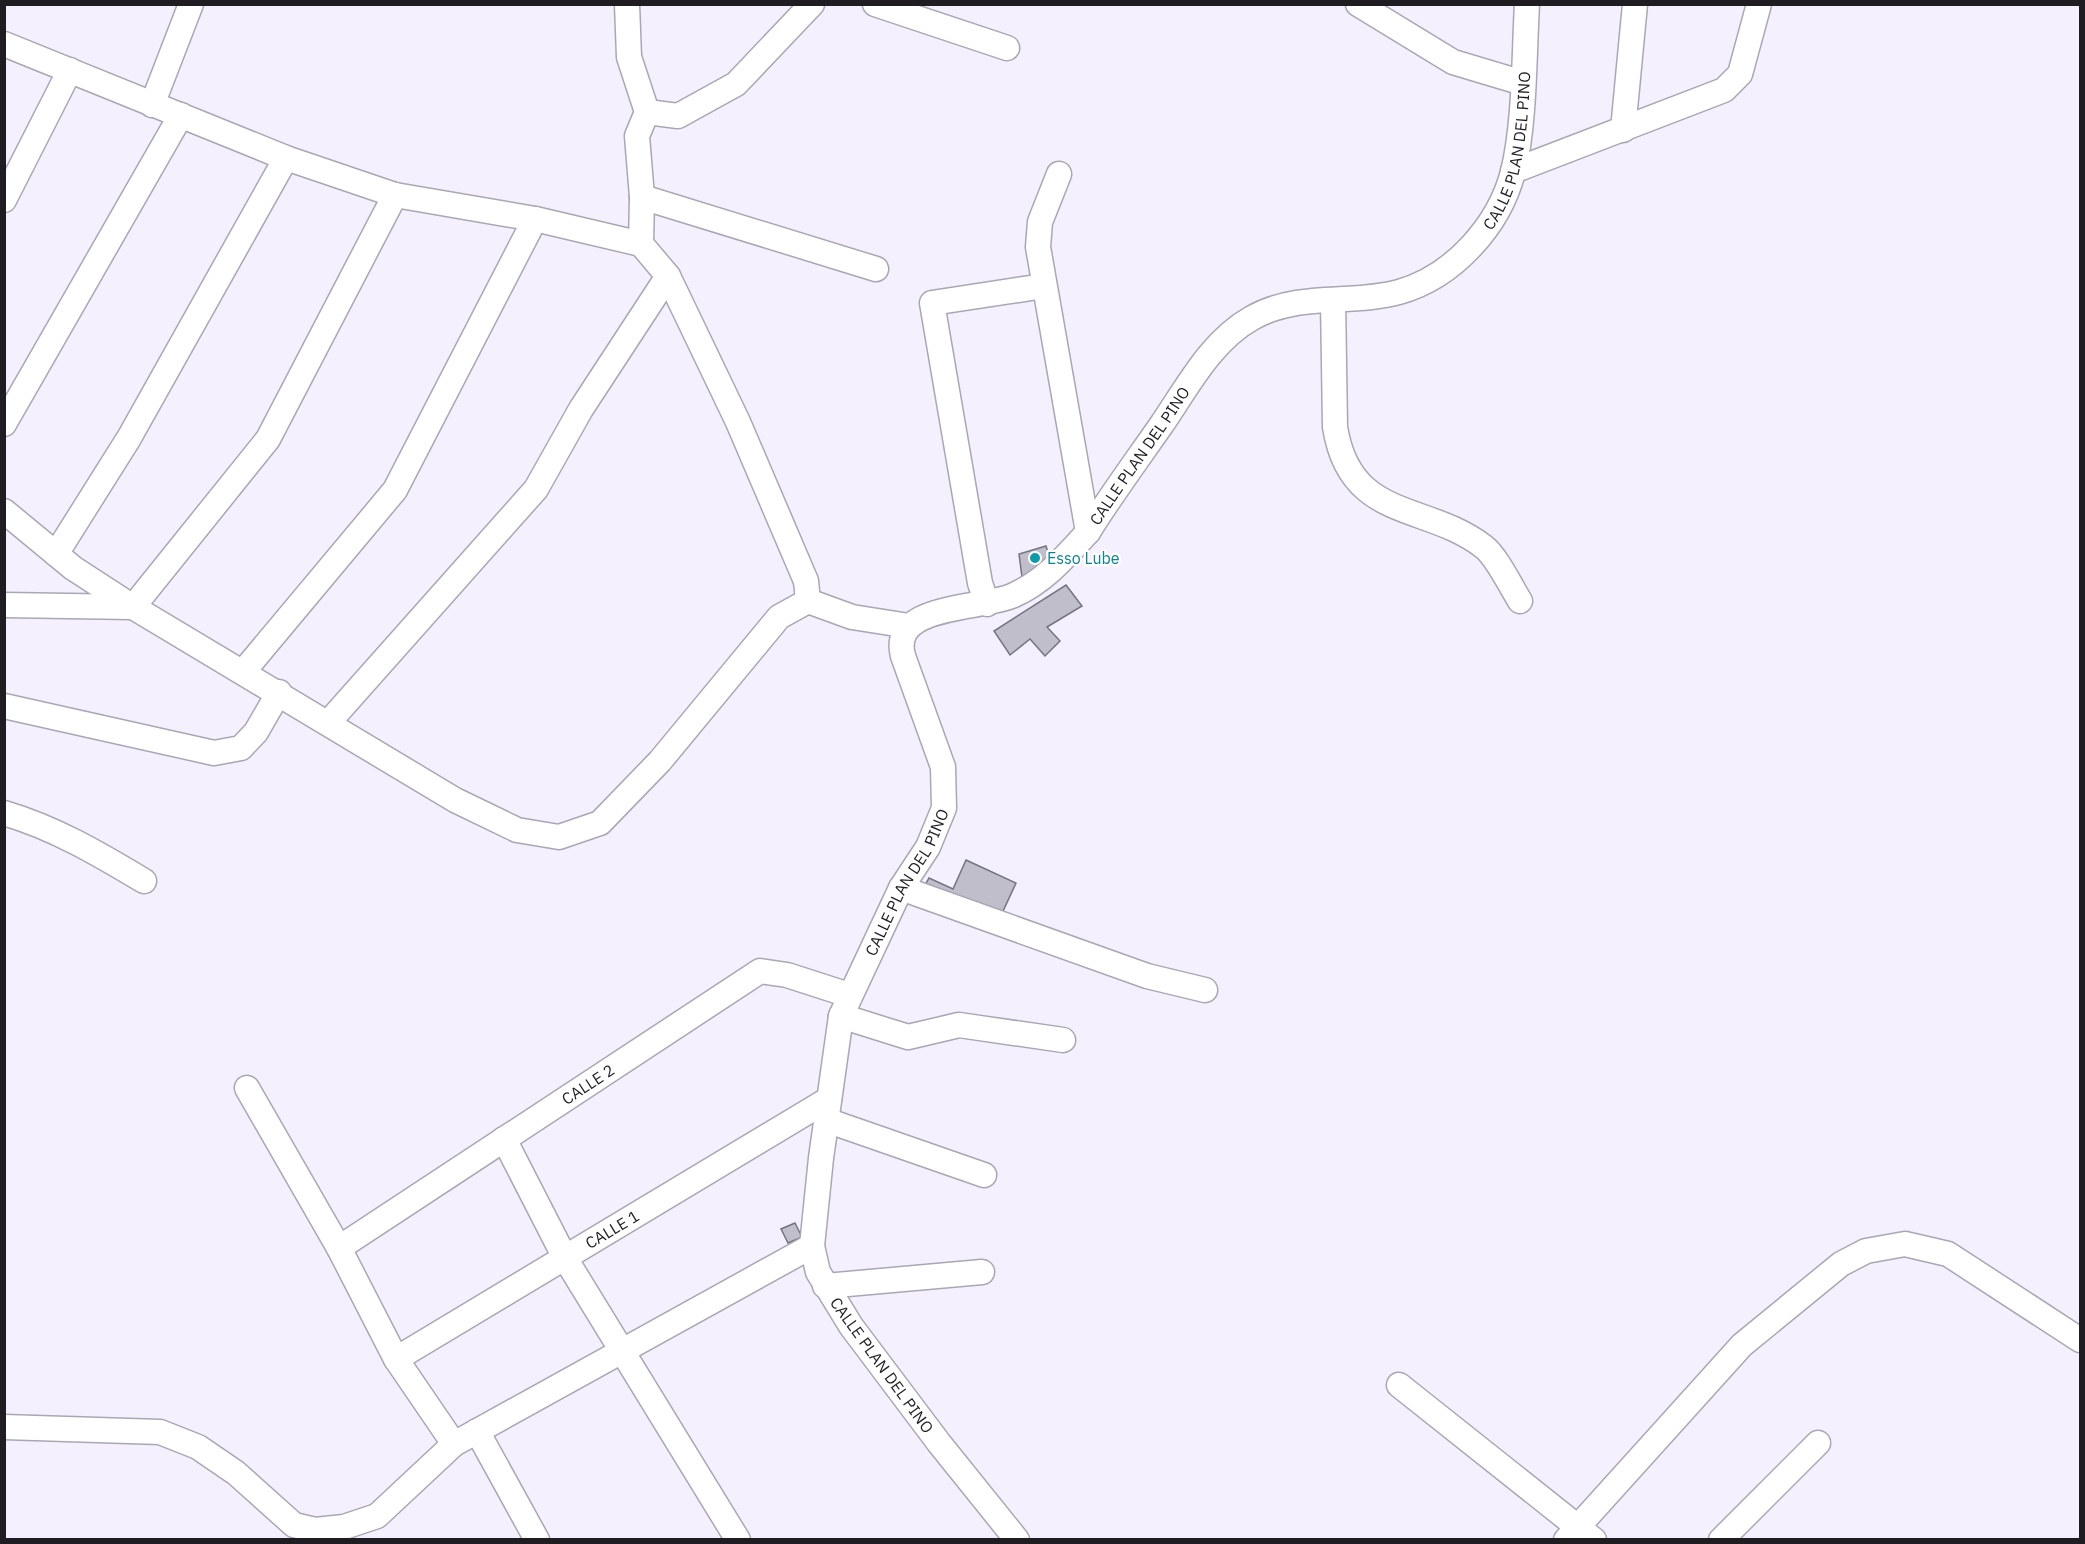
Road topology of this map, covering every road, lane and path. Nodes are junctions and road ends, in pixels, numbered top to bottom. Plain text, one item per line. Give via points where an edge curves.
1 (191, 4) edge
2 (627, 4) edge
3 (812, 4) edge
4 (875, 4) edge
5 (1358, 4) edge
6 (1527, 4) edge
7 (1635, 4) edge
8 (1759, 4) edge
9 (4, 44) edge
10 (1007, 48) dead end
11 (70, 70) junction
12 (1523, 83) junction
13 (152, 105) junction
14 (647, 112) junction
15 (181, 115) junction
16 (1623, 130) junction
17 (286, 158) junction
18 (1513, 171) junction
19 (1059, 174) dead end
20 (395, 195) junction
21 (642, 197) junction
22 (4, 200) edge
23 (535, 219) junction
24 (641, 244) junction
25 (876, 269) dead end
26 (668, 276) junction
27 (1044, 286) junction
28 (1333, 300) junction
29 (4, 424) edge
30 (4, 511) edge
31 (1088, 532) junction
32 (56, 554) junction
33 (808, 601) junction
34 (1520, 601) dead end
35 (987, 604) junction
36 (4, 605) edge
37 (133, 607) junction
38 (909, 626) junction
39 (243, 672) junction
40 (279, 692) junction
41 (4, 706) edge
42 (328, 723) junction
43 (4, 813) edge
44 (144, 881) dead end
45 (901, 888) junction
46 (1205, 990) dead end
47 (845, 1006) junction
48 (1063, 1040) dead end
49 (247, 1088) dead end
50 (827, 1110) junction
51 (504, 1139) junction
52 (984, 1175) dead end
53 (813, 1246) junction
54 (339, 1248) junction
55 (565, 1258) junction
56 (982, 1272) dead end
57 (825, 1286) junction
58 (2080, 1340) edge
59 (624, 1350) junction
60 (396, 1359) junction
61 (1399, 1385) dead end
62 (4, 1427) edge
63 (477, 1431) junction
64 (1818, 1443) dead end
65 (454, 1444) junction
66 (1579, 1535) edge
67 (1009, 1537) edge
68 (537, 1539) edge
69 (738, 1539) edge
70 (1722, 1539) edge

1 - 13 street
2 - 14 street via 629,57
3 - 14 street via 736,84 678,116
4 - 10 street
5 - 12 street via 1453,62
6 - 12 street, CALLE PLAN DEL PINO
7 - 16 street
8 - 16 street via 1740,74 1724,90
9 - 11 street
11 - 13 street
11 - 22 street
12 - 18 street, CALLE PLAN DEL PINO
13 - 15 street
14 - 21 street via 637,136
15 - 17 street
15 - 29 street
16 - 18 street
17 - 20 street
17 - 32 street via 129,438
18 - 28 street, CALLE PLAN DEL PINO via 1504,197 1476,242 1453,263 1398,292
19 - 27 street via 1040,222 1038,247
20 - 23 street
20 - 37 street via 268,439
21 - 24 street
21 - 25 street
23 - 24 street
23 - 39 street via 395,490
24 - 26 street
26 - 33 street via 738,422 806,581
26 - 42 street via 580,409 536,489
27 - 31 street
27 - 35 street via 932,303 980,584
28 - 31 street, CALLE PLAN DEL PINO via 1273,307 1227,335
28 - 34 street via 1335,427 1338,446 1360,486 1381,501 1465,536 1486,549
30 - 32 street
31 - 35 street, CALLE PLAN DEL PINO via 1064,560 1034,584 1012,597
32 - 37 street
33 - 38 street via 852,617
33 - 42 street via 779,617 660,761 600,823 560,837 517,830 455,800
35 - 38 street, CALLE PLAN DEL PINO via 923,616
36 - 37 street
37 - 39 street
38 - 45 street, CALLE PLAN DEL PINO via 900,645 943,767 945,786 944,808 936,831
39 - 40 street
40 - 41 street via 256,732 241,748 214,753
40 - 42 street
43 - 44 street via 32,821 86,847
45 - 46 street via 1148,976
45 - 47 street, CALLE PLAN DEL PINO
47 - 48 street, CALLE 2 via 908,1037 959,1025
47 - 50 street, CALLE PLAN DEL PINO
47 - 51 street, CALLE 2 via 787,975 760,971
49 - 54 street
50 - 52 street
50 - 53 street, CALLE PLAN DEL PINO
50 - 55 street, CALLE 1
51 - 54 street, CALLE 2
51 - 55 street
53 - 57 street, CALLE PLAN DEL PINO
53 - 59 street
54 - 60 street
55 - 59 street
55 - 60 street, CALLE 1
56 - 57 street
57 - 67 street, CALLE PLAN DEL PINO
58 - 66 street via 1948,1254 1905,1244 1866,1251 1841,1264 1742,1345
59 - 63 street
59 - 69 street
60 - 65 street
61 - 66 street
62 - 65 street via 160,1432 198,1447 294,1525 315,1530 344,1527 377,1516
63 - 65 street
63 - 68 street
64 - 70 street

